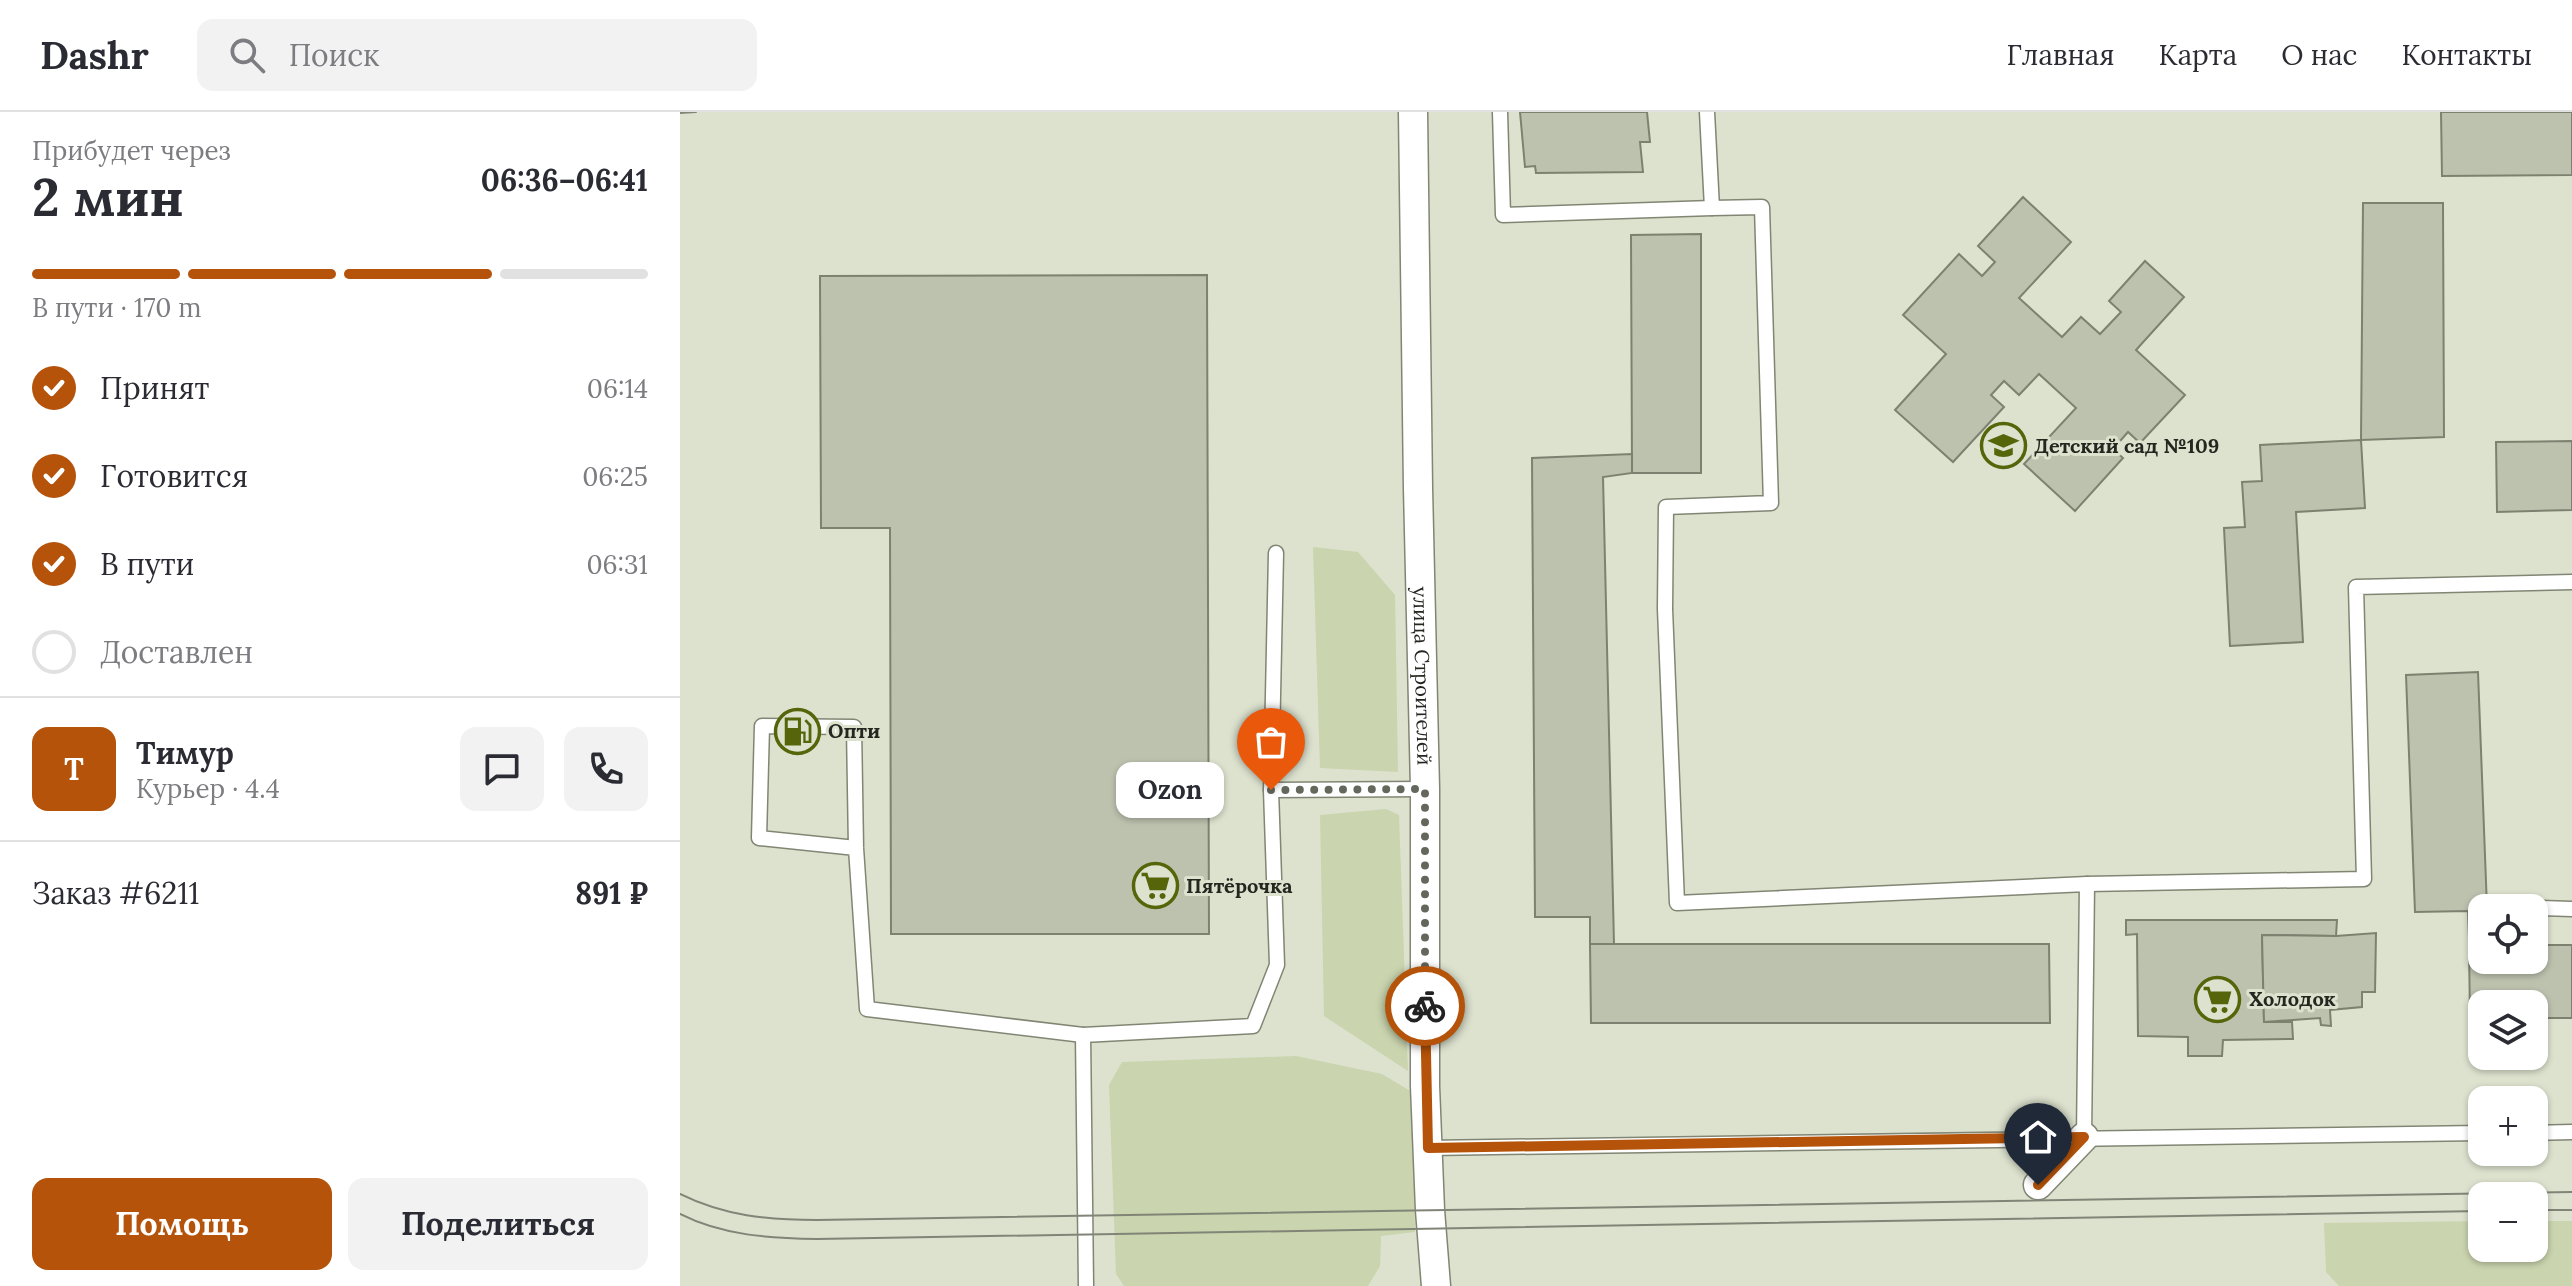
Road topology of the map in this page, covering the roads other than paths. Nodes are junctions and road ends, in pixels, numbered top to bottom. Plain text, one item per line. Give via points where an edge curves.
1 (1413, 112) edge
2 (1500, 112) edge
3 (1707, 112) edge
4 (1712, 208) junction
5 (1276, 553) dead end
6 (2572, 582) edge
7 (1425, 789) junction
8 (1271, 790) junction
9 (856, 848) junction
10 (2087, 884) junction
11 (2548, 908) edge
12 (2572, 909) edge
13 (1083, 1035) junction
14 (2572, 1132) edge
15 (2468, 1133) edge
16 (2548, 1133) edge
17 (2084, 1137) junction
18 (1428, 1148) junction
19 (2038, 1185) dead end
20 (1086, 1286) edge
21 (1436, 1286) edge

1 - 7 street, улица Строителей
2 - 4 lane via 1503,215
3 - 4 lane
4 - 10 lane via 1762,207 1771,503 1666,507 1677,903
5 - 8 lane
6 - 10 lane via 2356,587 2364,879
7 - 8 lane
7 - 18 street, улица Строителей
8 - 13 lane via 1277,965 1253,1026
9 - 9 lane via 854,727 762,726 759,838
9 - 13 lane via 867,1009
10 - 17 lane
11 - 12 lane
13 - 20 lane
14 - 16 lane
15 - 17 lane
17 - 18 lane
17 - 19 street
18 - 21 street, улица Строителей

